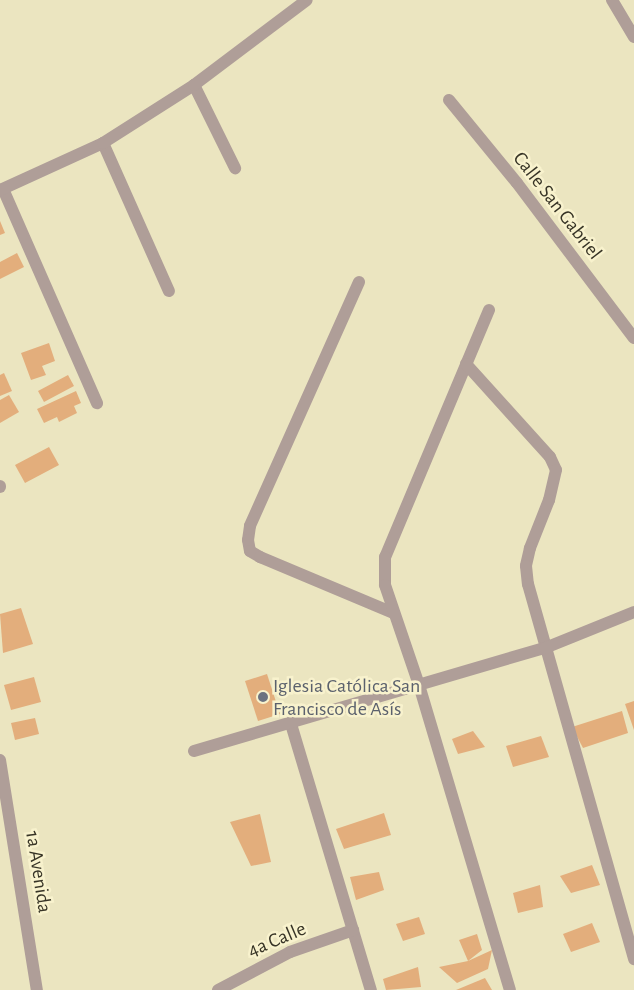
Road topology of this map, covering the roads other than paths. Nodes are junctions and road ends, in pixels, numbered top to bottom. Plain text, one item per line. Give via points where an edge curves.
1 (307, 0) edge
2 (612, 0) edge
3 (634, 37) edge
4 (194, 85) junction
5 (449, 100) dead end
6 (103, 143) junction
7 (235, 168) dead end
8 (1, 190) edge
9 (359, 282) dead end
10 (169, 291) dead end
11 (489, 310) dead end
12 (634, 338) edge
13 (466, 364) junction
14 (97, 403) dead end
15 (634, 612) edge
16 (393, 613) junction
17 (546, 648) junction
18 (419, 685) junction
19 (291, 724) junction
20 (194, 751) dead end
21 (0, 760) edge
22 (353, 930) junction
23 (634, 958) edge
24 (37, 990) edge
25 (218, 990) edge
26 (371, 990) edge
27 (510, 990) edge

1 - 4 street
2 - 3 street
4 - 6 street
4 - 7 street
5 - 12 street, Calle San Gabriel via 517,183
6 - 8 street
6 - 10 street
8 - 14 street
9 - 16 street via 250,526 248,540 250,551 260,557
11 - 13 street
13 - 16 street via 385,558 384,585
13 - 17 street via 550,457 556,470 526,566
15 - 17 street
16 - 18 street
17 - 18 street
17 - 23 street
18 - 19 street
18 - 27 street
19 - 20 street
19 - 22 street
21 - 24 street, 1a Avenida
22 - 25 street, 4a Calle via 290,952
22 - 26 street

